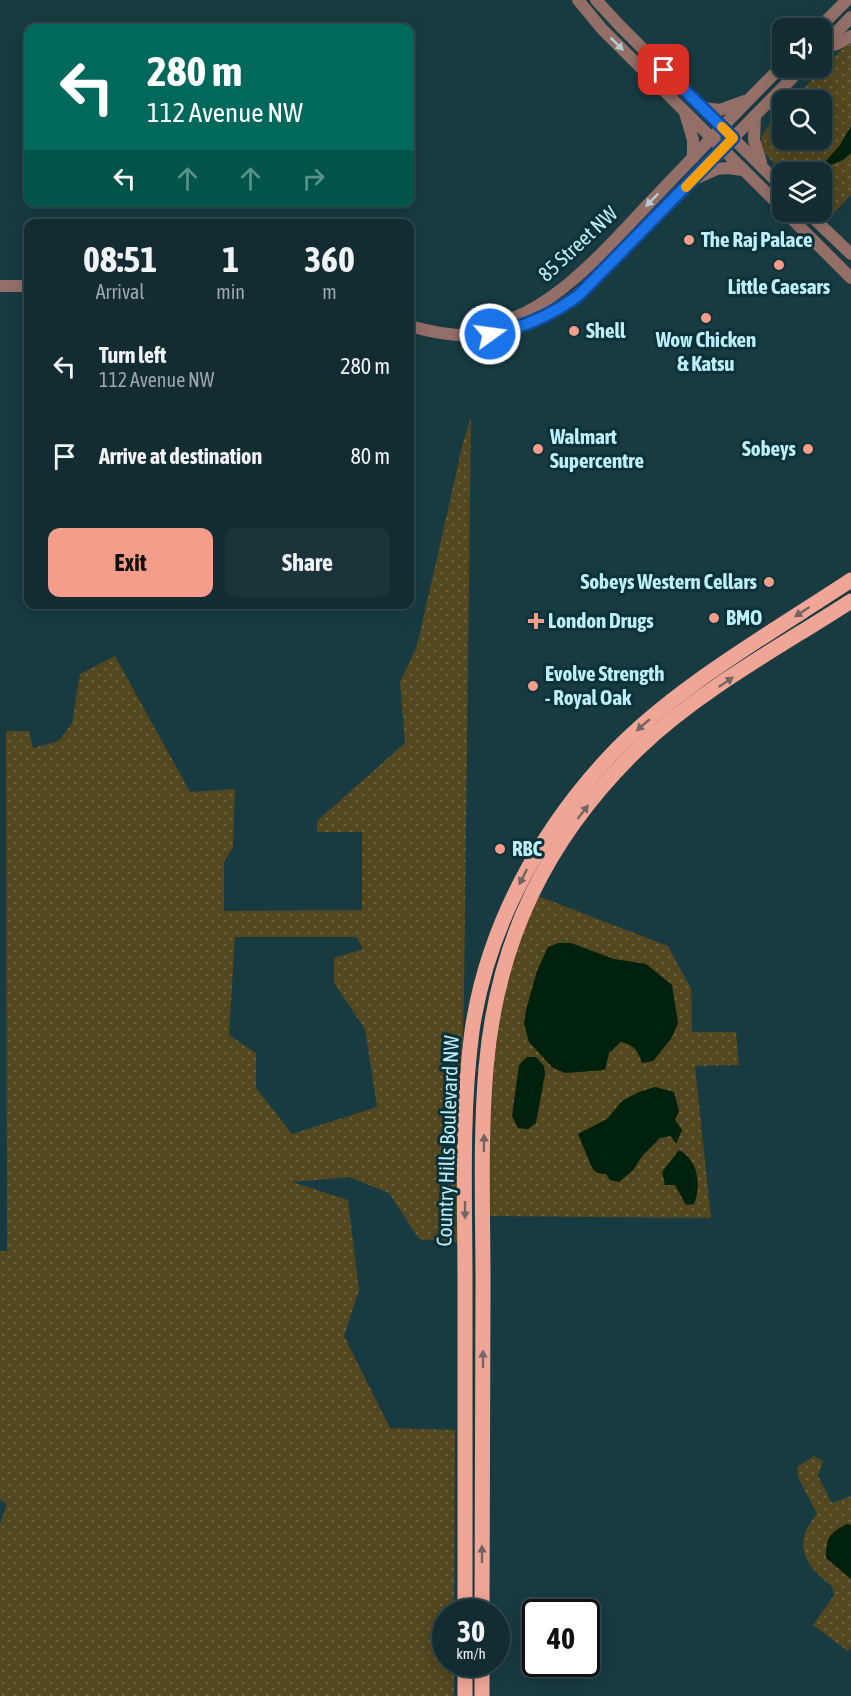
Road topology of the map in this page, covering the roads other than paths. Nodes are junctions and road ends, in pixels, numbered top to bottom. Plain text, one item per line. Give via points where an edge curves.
1 (578, 0) edge
2 (596, 0) edge
3 (847, 0) edge
4 (851, 17) edge
5 (829, 18) edge
6 (851, 36) edge
7 (832, 37) edge
8 (832, 45) edge
9 (772, 76) edge
10 (792, 78) edge
11 (749, 99) junction
12 (703, 108) junction
13 (685, 112) junction
14 (755, 116) junction
15 (722, 127) junction
16 (711, 138) junction
17 (733, 138) junction
18 (722, 149) junction
19 (693, 158) junction
20 (764, 168) junction
21 (742, 170) junction
22 (772, 176) edge
23 (695, 178) junction
24 (772, 199) edge
25 (796, 222) edge
26 (817, 222) edge
27 (851, 254) edge
28 (851, 278) edge
29 (0, 286) edge
30 (24, 286) edge
31 (414, 326) edge
32 (414, 327) edge
33 (851, 580) edge
34 (851, 602) edge
35 (465, 1599) edge
36 (482, 1599) edge
37 (482, 1677) edge
38 (465, 1680) joint
39 (459, 1696) edge
40 (465, 1696) edge
41 (482, 1696) edge

1 -> 13 street
2 - 12 street
3 - 5 street
4 - 7 street
6 - 8 street
9 - 11 street, 85 Street NW
10 - 14 street, 85 Street NW
11 - 12 street via 721,110
11 - 15 street, 85 Street NW
12 - 15 street
13 - 16 street
13 - 19 street via 693,140
14 - 17 street, 85 Street NW
14 - 20 street via 754,145
15 - 16 street, 85 Street NW
15 - 17 street
16 - 18 street
16 - 19 street, 85 Street NW
17 - 18 street, 85 Street NW
17 - 20 street
18 - 21 street
18 - 23 street, 85 Street NW
19 -> 31 street, 85 Street NW via 576,276 544,302 508,321 482,328
20 - 22 street
21 - 23 street via 717,169
21 - 24 street
23 - 32 street, 85 Street NW via 579,295 548,315 505,332 472,336 442,335
25 - 28 street
26 - 27 street
29 - 30 street
33 -> 35 main road, Country Hills Boulevard NW via 676,698 624,742 588,780 544,840 509,905 495,941 479,996 468,1070
36 -> 34 main road, Country Hills Boulevard NW via 484,1092 495,1005 517,927 554,851 640,747 707,694
37 - 41 main road
38 - 39 main road
38 - 40 main road

